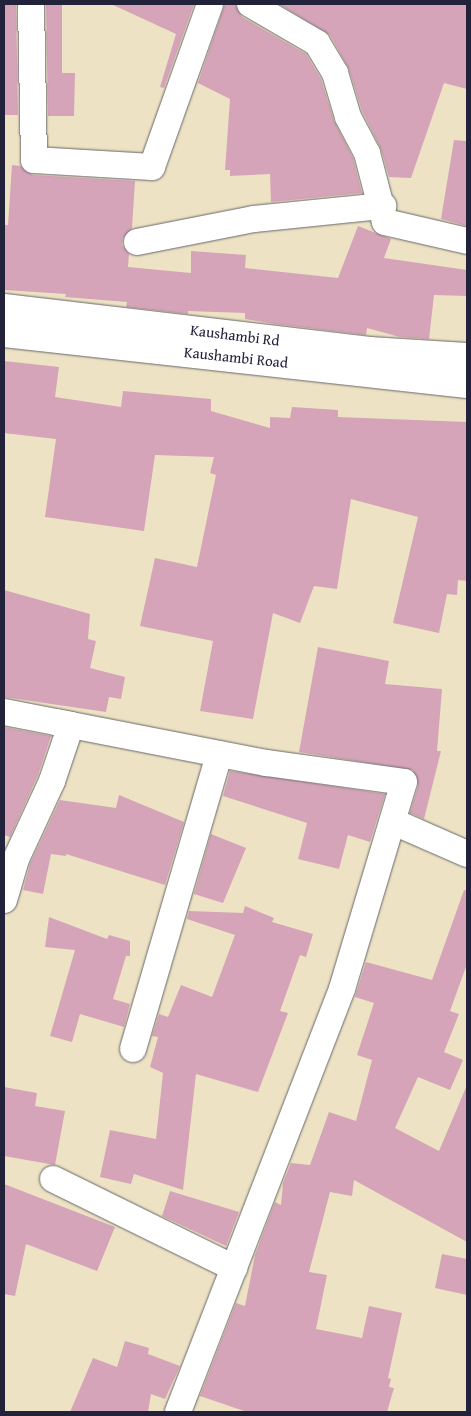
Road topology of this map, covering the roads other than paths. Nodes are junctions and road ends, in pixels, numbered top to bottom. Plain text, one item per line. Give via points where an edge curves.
1 (31, 4) edge
2 (210, 4) edge
3 (250, 4) edge
4 (383, 206) junction
5 (467, 241) edge
6 (137, 242) dead end
7 (4, 308) edge
8 (4, 333) edge
9 (467, 357) edge
10 (467, 384) edge
11 (4, 712) edge
12 (45, 720) junction
13 (219, 754) junction
14 (394, 822) junction
15 (467, 854) edge
16 (4, 900) edge
17 (133, 1049) dead end
18 (53, 1178) dead end
19 (234, 1268) junction
20 (178, 1412) edge

1 - 2 street via 34,160 152,167
3 - 4 street via 317,43 334,72 348,117 367,153
4 - 5 street via 385,222
4 - 6 street via 254,219
7 - 9 main road, Kaushambi Rd via 369,351
8 - 10 main road, Kaushambi Road
11 - 12 street
12 - 13 street
12 - 16 street via 71,725 52,781 16,859
13 - 14 street via 404,782
13 - 17 street
14 - 15 street
14 - 19 street via 342,989
18 - 19 street
19 - 20 street

